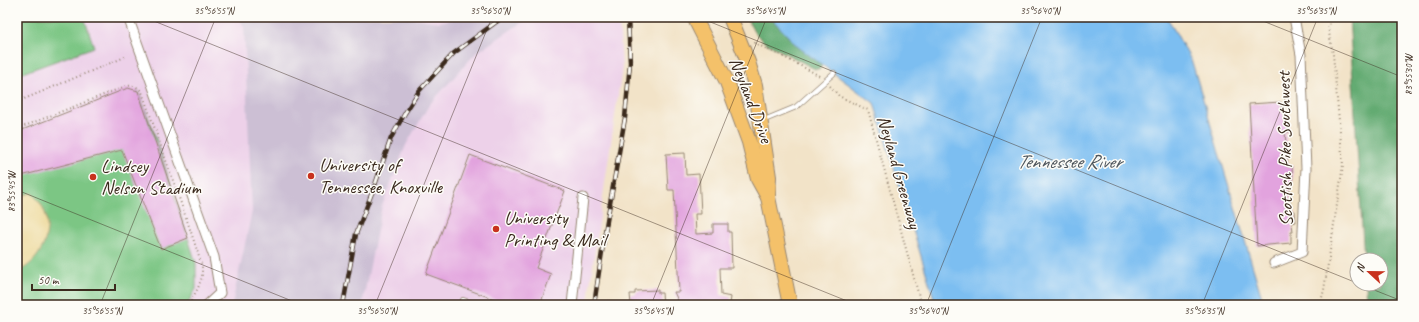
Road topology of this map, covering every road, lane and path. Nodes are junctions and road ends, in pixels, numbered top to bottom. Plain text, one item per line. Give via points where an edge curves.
1 (128, 17) edge
2 (694, 17) edge
3 (730, 17) edge
4 (1294, 17) edge
5 (1332, 17) edge
6 (753, 43) dead end
7 (125, 57) dead end
8 (834, 73) dead end
9 (825, 82) junction
10 (17, 102) edge
11 (761, 122) junction
12 (17, 130) edge
13 (768, 197) junction
14 (583, 198) dead end
15 (1274, 263) dead end
16 (462, 300) dead end
17 (186, 305) edge
18 (207, 305) edge
19 (477, 305) edge
20 (572, 305) edge
21 (790, 305) edge
22 (923, 305) edge
23 (1320, 305) edge

1 - 18 street via 214,257 220,293
2 - 13 main road, Neyland Drive via 727,82 758,179
3 - 11 main road, Neyland Drive via 755,85
4 - 15 street, Scottish Pike Southwest via 1301,55 1306,168 1302,252
5 - 23 path via 1328,28 1333,54 1343,165
6 - 9 path, Neyland Greenway via 819,75
7 - 10 path
8 - 9 lane
9 - 11 lane via 796,107
9 - 22 path, Neyland Greenway via 839,96 868,110
11 - 13 main road, Neyland Drive via 770,178
12 - 17 path via 126,86 133,85 139,88 202,266 198,288
13 - 21 main road, Neyland Drive
14 - 20 street
16 - 19 lane

